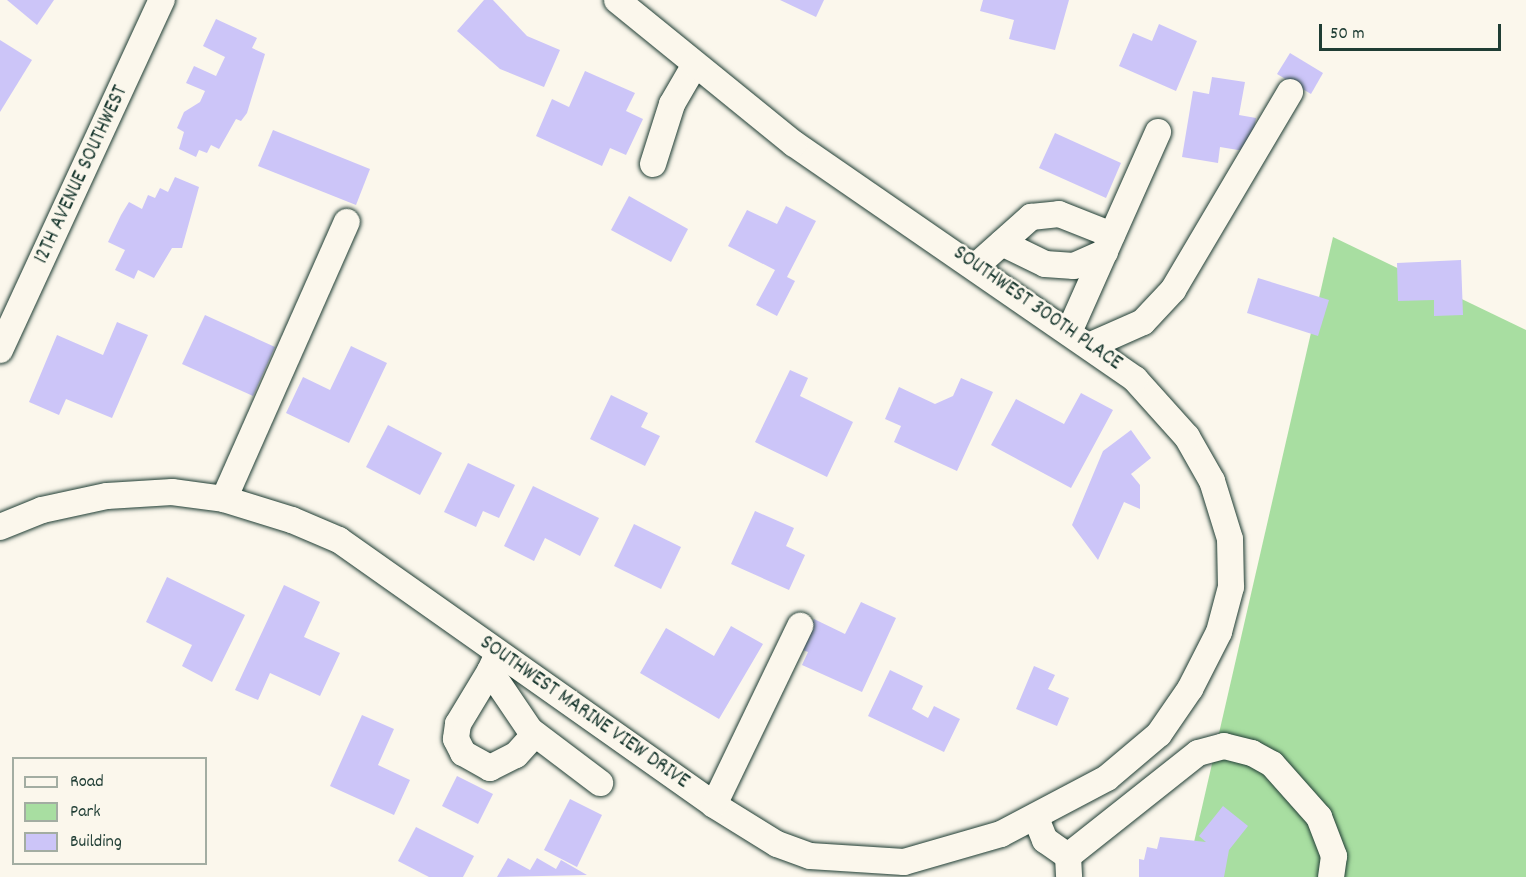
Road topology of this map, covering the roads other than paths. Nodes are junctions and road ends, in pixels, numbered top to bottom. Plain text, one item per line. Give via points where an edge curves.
1 (162, 0) edge
2 (617, 0) edge
3 (694, 66) junction
4 (1290, 92) dead end
5 (1158, 132) dead end
6 (653, 164) dead end
7 (347, 222) dead end
8 (1002, 243) junction
9 (1108, 244) junction
10 (976, 266) junction
11 (1079, 339) junction
12 (0, 350) edge
13 (224, 499) junction
14 (0, 527) edge
15 (800, 626) dead end
16 (494, 662) junction
17 (535, 734) junction
18 (1160, 734) joint
19 (600, 783) dead end
20 (714, 805) junction
21 (1036, 818) junction
22 (1069, 866) edge
23 (1331, 877) edge

1 - 12 street, 12TH AVENUE SOUTHWEST
2 - 3 street, SOUTHWEST 300TH PLACE
3 - 6 street via 672,104
3 - 10 street, SOUTHWEST 300TH PLACE via 794,144
4 - 11 street via 1173,290 1143,322
5 - 9 street
7 - 13 street
8 - 9 street via 1045,264 1074,266
8 - 9 street via 1031,217 1059,214
8 - 10 street
9 - 11 street
10 - 11 street, SOUTHWEST 300TH PLACE
11 - 18 street, SOUTHWEST 300TH PLACE via 1135,378 1186,437 1212,481 1230,539 1231,588 1219,632 1190,689
13 - 14 street, SOUTHWEST MARINE VIEW DRIVE via 172,492 107,496 42,510
13 - 16 street, SOUTHWEST MARINE VIEW DRIVE via 339,540
15 - 20 street
16 - 17 street
16 - 17 street via 458,724 456,739 463,753 490,768 516,756
16 - 20 street, SOUTHWEST MARINE VIEW DRIVE
17 - 19 street
18 - 21 street, SOUTHWEST MARINE VIEW DRIVE via 1107,778
20 - 21 street, SOUTHWEST MARINE VIEW DRIVE via 777,844 810,856 852,862 904,862 1001,834
21 - 22 street via 1045,840
22 - 23 street via 1198,753 1224,746 1252,753 1272,764 1319,818 1334,856

